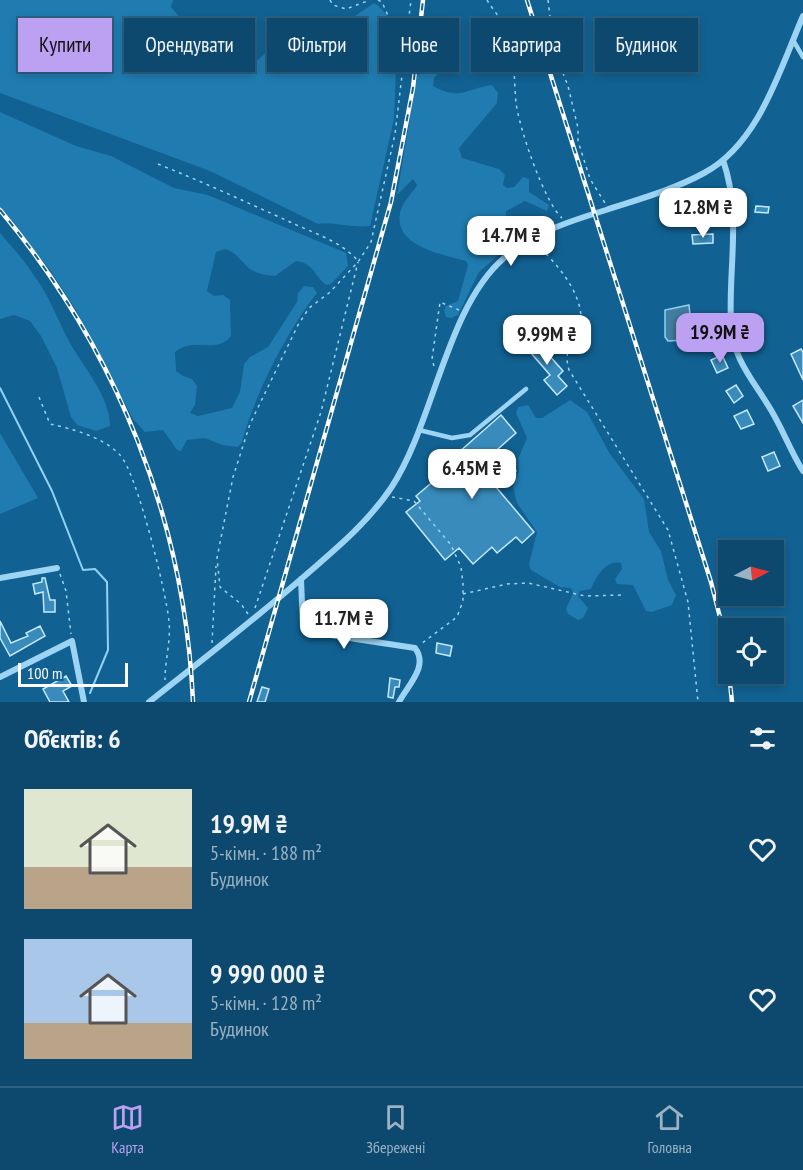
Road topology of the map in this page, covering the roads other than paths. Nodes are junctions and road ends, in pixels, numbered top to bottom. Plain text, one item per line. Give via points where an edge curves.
1 (803, 16) edge
2 (793, 40) junction
3 (803, 57) edge
4 (723, 160) junction
5 (526, 389) dead end
6 (419, 430) junction
7 (803, 471) edge
8 (57, 568) road end
9 (0, 578) edge
10 (301, 579) junction
11 (0, 677) edge
12 (84, 702) edge
13 (150, 702) edge
14 (399, 702) edge

1 - 2 street
2 - 3 lane
2 - 4 street via 770,94 746,135
4 - 6 street via 675,187 567,222 530,239 490,270 466,312
4 - 7 street via 734,202 731,325 735,350
5 - 6 lane via 470,435 452,438
6 - 10 street via 406,463 386,495 358,530
8 - 9 street
10 - 13 street
10 - 14 street via 303,628 415,648 420,654 421,663
11 - 12 street via 72,641

